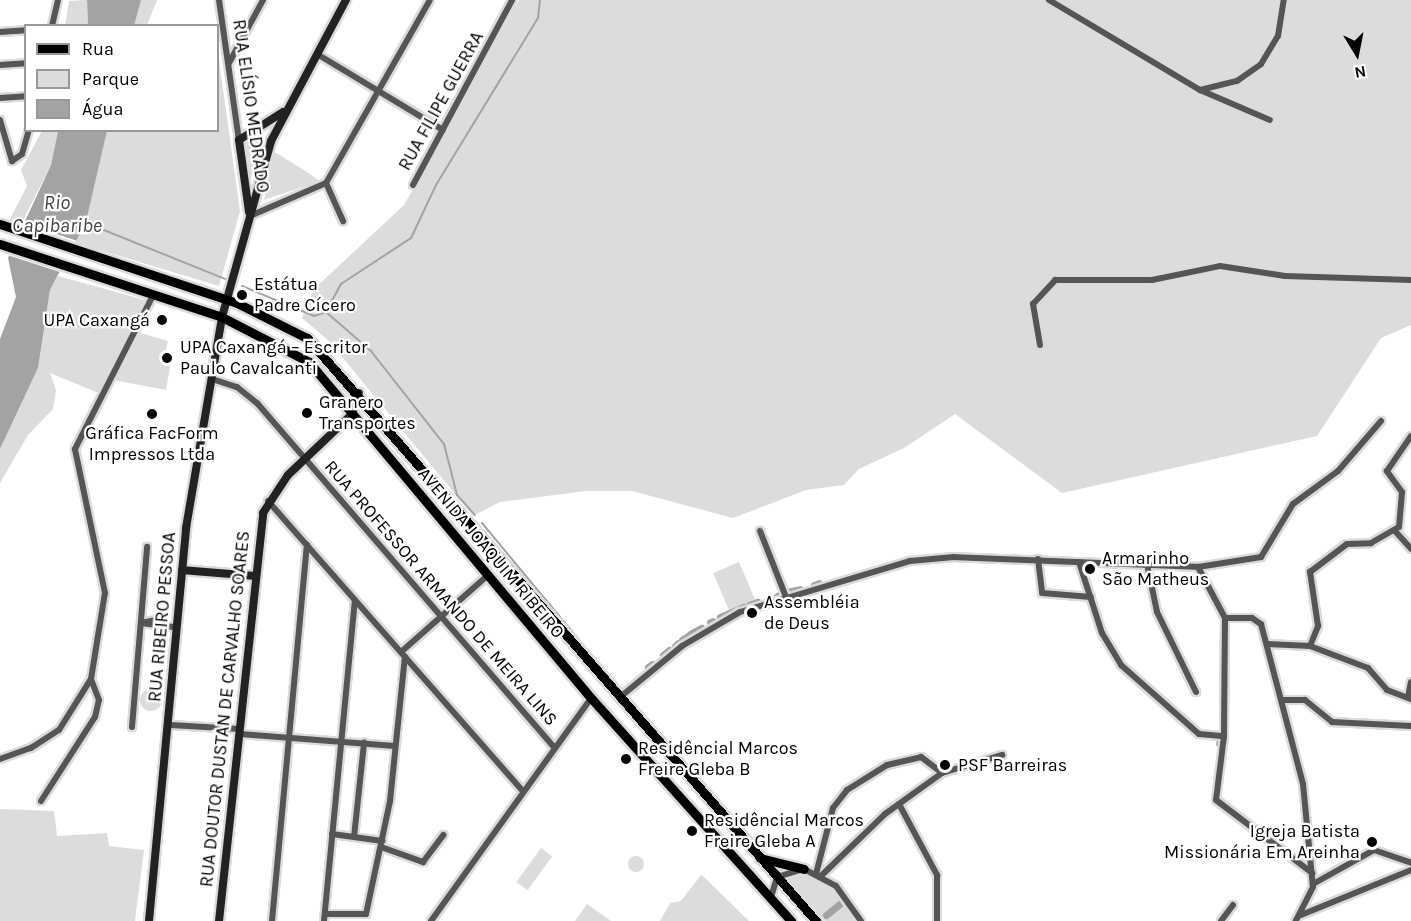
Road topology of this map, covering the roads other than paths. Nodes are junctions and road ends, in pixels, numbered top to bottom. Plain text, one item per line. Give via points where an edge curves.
1 (58, 0) edge
2 (219, 0) edge
3 (263, 0) edge
4 (346, 0) edge
5 (430, 0) edge
6 (512, 0) edge
7 (1049, 0) edge
8 (1284, 0) edge
9 (52, 24) edge
10 (24, 30) edge
11 (0, 32) edge
12 (317, 54) junction
13 (24, 63) edge
14 (229, 63) junction
15 (0, 65) edge
16 (1200, 90) junction
17 (380, 92) junction
18 (24, 96) edge
19 (0, 98) edge
20 (283, 112) junction
21 (0, 120) edge
22 (1270, 120) dead end
23 (258, 129) junction
24 (443, 130) junction
25 (28, 132) edge
26 (239, 140) junction
27 (271, 141) junction
28 (326, 183) junction
29 (413, 185) dead end
30 (249, 216) junction
31 (343, 221) dead end
32 (0, 224) edge
33 (0, 244) edge
34 (1411, 280) edge
35 (149, 294) junction
36 (226, 300) junction
37 (222, 317) junction
38 (1040, 345) dead end
39 (212, 379) junction
40 (359, 392) junction
41 (352, 414) junction
42 (1381, 421) dead end
43 (1411, 436) edge
44 (305, 458) junction
45 (268, 501) junction
46 (760, 531) dead end
47 (1395, 531) junction
48 (307, 545) junction
49 (147, 547) dead end
50 (1411, 549) edge
51 (1038, 559) junction
52 (1079, 562) junction
53 (1147, 564) junction
54 (1198, 567) junction
55 (182, 570) junction
56 (488, 575) junction
57 (255, 576) junction
58 (786, 597) junction
59 (1091, 597) junction
60 (355, 600) junction
61 (439, 618) junction
62 (1225, 618) junction
63 (141, 623) junction
64 (173, 627) junction
65 (1267, 644) junction
66 (1310, 646) junction
67 (403, 654) junction
68 (91, 679) junction
69 (1411, 682) edge
70 (1196, 692) dead end
71 (591, 698) junction
72 (619, 698) junction
73 (1410, 698) edge
74 (1282, 700) junction
75 (170, 724) junction
76 (1411, 726) edge
77 (132, 727) dead end
78 (240, 731) junction
79 (1224, 735) junction
80 (289, 738) junction
81 (342, 742) junction
82 (364, 743) junction
83 (395, 746) junction
84 (554, 747) junction
85 (1002, 754) dead end
86 (0, 759) edge
87 (942, 773) junction
88 (522, 790) junction
89 (41, 801) dead end
90 (899, 804) junction
91 (332, 834) junction
92 (443, 835) dead end
93 (354, 837) junction
94 (382, 844) junction
95 (760, 858) junction
96 (1411, 863) edge
97 (804, 869) junction
98 (1411, 870) edge
99 (1312, 873) junction
100 (818, 875) junction
101 (777, 877) junction
102 (1313, 884) junction
103 (771, 897) junction
104 (1233, 905) dead end
105 (324, 918) edge
106 (1299, 918) edge
107 (148, 921) edge
108 (219, 921) edge
109 (272, 921) edge
110 (431, 921) edge
111 (791, 921) edge
112 (816, 921) edge
113 (861, 921) edge
114 (937, 921) edge
115 (1221, 921) edge

1 - 9 street
2 - 14 street, RUA ELÍSIO MEDRADO
3 - 14 street
4 - 12 main road, RUA RIBEIRO PESSOA
5 - 17 street
6 - 24 street, RUA FILIPE GUERRA
7 - 16 street
8 - 16 street via 1278,36 1261,64 1237,81
10 - 11 street
12 - 17 street
12 - 20 main road, RUA RIBEIRO PESSOA
13 - 15 street
14 - 26 street, RUA ELÍSIO MEDRADO
16 - 22 street
17 - 24 street
17 - 28 street
18 - 19 street
20 - 23 main road
20 - 27 main road, RUA RIBEIRO PESSOA
21 - 25 street via 12,161 22,154
23 - 26 main road
23 - 27 main road
24 - 29 street, RUA FILIPE GUERRA
26 - 30 main road, RUA ELÍSIO MEDRADO
27 - 30 main road, RUA RIBEIRO PESSOA
28 - 30 street
28 - 31 street
30 - 36 main road, RUA RIBEIRO PESSOA
32 - 36 main road, AVENIDA JOAQUIM RIBEIRO
33 - 35 main road, AVENIDA JOAQUIM RIBEIRO
34 - 38 street via 1285,276 1220,266 1194,267 1152,280 1054,280 1033,304
35 - 37 main road, AVENIDA JOAQUIM RIBEIRO
35 - 68 street via 75,449 105,594
36 - 37 main road, RUA RIBEIRO PESSOA
36 - 40 main road, AVENIDA JOAQUIM RIBEIRO via 303,335
37 - 39 main road, RUA RIBEIRO PESSOA
37 - 41 main road, AVENIDA JOAQUIM RIBEIRO via 309,362
39 - 44 street, RUA PROFESSOR ARMANDO DE MEIRA LINS via 247,394
39 - 55 main road, RUA RIBEIRO PESSOA
40 - 41 main road
40 - 72 main road, AVENIDA JOAQUIM RIBEIRO
41 - 44 main road
41 - 56 main road, AVENIDA JOAQUIM RIBEIRO
42 - 54 street via 1338,471 1293,504 1261,558
43 - 47 street via 1387,471 1402,492 1402,518
44 - 45 main road
44 - 61 street, RUA PROFESSOR ARMANDO DE MEIRA LINS
45 - 48 street
45 - 57 main road, RUA DOUTOR DUSTAN DE CARVALHO SOARES
46 - 58 street
47 - 50 street
47 - 66 street via 1371,543 1347,544 1310,572 1318,626
48 - 60 street
48 - 80 street
49 - 63 street
51 - 52 street
51 - 58 street via 923,558
51 - 59 street via 1042,593
52 - 53 street
52 - 59 street
53 - 54 street
53 - 70 street via 1157,612
54 - 62 street
55 - 57 main road
55 - 64 main road, RUA RIBEIRO PESSOA
56 - 61 street
56 - 71 main road, AVENIDA JOAQUIM RIBEIRO
57 - 78 main road, RUA DOUTOR DUSTAN DE CARVALHO SOARES
58 - 72 street via 702,632
59 - 79 street via 1106,641 1120,665 1199,734
60 - 67 street
60 - 81 street
61 - 67 street
61 - 84 street, RUA PROFESSOR ARMANDO DE MEIRA LINS
62 - 65 street via 1252,618 1261,624
62 - 79 street
63 - 64 street
63 - 77 street
64 - 75 main road, RUA RIBEIRO PESSOA
65 - 66 street
65 - 74 street
66 - 73 street via 1368,668 1387,690
67 - 83 street
67 - 88 street
68 - 86 street via 59,730 32,748
68 - 89 street via 99,700 95,717
69 - 73 street
71 - 84 street
71 - 103 main road, AVENIDA JOAQUIM RIBEIRO
72 - 95 main road, AVENIDA JOAQUIM RIBEIRO
74 - 76 street via 1305,700 1338,723
74 - 99 street via 1303,784
75 - 78 street
75 - 107 main road, RUA RIBEIRO PESSOA
78 - 80 street
78 - 108 main road, RUA DOUTOR DUSTAN DE CARVALHO SOARES
79 - 99 street via 1214,787 1220,807
80 - 81 street
80 - 109 street
81 - 82 street
81 - 91 street
82 - 83 street
82 - 93 street
83 - 94 street
84 - 88 street
85 - 87 street
87 - 90 street
87 - 100 street via 921,756 887,765 847,790 833,808
88 - 110 street
90 - 100 street
90 - 114 street via 937,875
91 - 93 street
91 - 105 street
92 - 94 street via 423,862
93 - 94 street
94 - 105 street via 364,917
95 - 97 main road
95 - 101 main road, AVENIDA JOAQUIM RIBEIRO
96 - 102 street via 1374,850
97 - 100 street
97 - 101 street
98 - 106 street
99 - 102 street
100 - 113 street via 836,886
101 - 103 street
101 - 112 main road, AVENIDA JOAQUIM RIBEIRO
102 - 106 street
103 - 111 main road, AVENIDA JOAQUIM RIBEIRO
104 - 115 street

